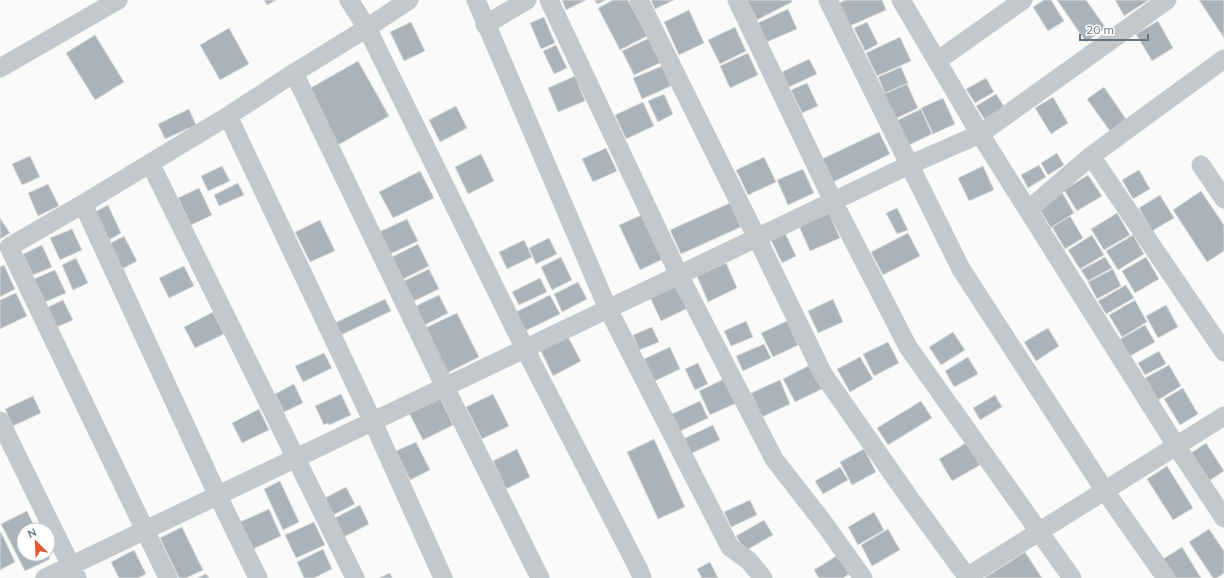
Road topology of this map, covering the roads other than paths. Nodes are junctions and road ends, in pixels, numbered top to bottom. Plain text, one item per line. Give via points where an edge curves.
1 (118, 0) edge
2 (349, 0) edge
3 (409, 0) edge
4 (476, 0) edge
5 (527, 0) edge
6 (549, 0) edge
7 (639, 0) edge
8 (736, 0) edge
9 (828, 0) edge
10 (900, 0) edge
11 (1023, 0) edge
12 (1167, 0) edge
13 (485, 25) junction
14 (367, 28) junction
15 (1224, 59) edge
16 (937, 61) junction
17 (0, 68) edge
18 (294, 73) junction
19 (228, 116) junction
20 (980, 134) junction
21 (1092, 156) junction
22 (150, 163) junction
23 (909, 165) junction
24 (1201, 165) dead end
25 (1224, 199) edge
26 (833, 201) junction
27 (83, 204) junction
28 (1028, 210) junction
29 (757, 238) junction
30 (679, 275) junction
31 (608, 309) junction
32 (525, 349) junction
33 (1224, 352) edge
34 (445, 387) junction
35 (1224, 416) edge
36 (0, 421) edge
37 (373, 422) junction
38 (1177, 446) junction
39 (296, 458) junction
40 (1105, 491) junction
41 (218, 496) junction
42 (1224, 518) edge
43 (145, 531) junction
44 (1040, 532) junction
45 (74, 572) edge
46 (637, 575) edge
47 (45, 578) edge
48 (168, 578) edge
49 (258, 578) edge
50 (354, 578) edge
51 (444, 578) edge
52 (540, 578) edge
53 (763, 578) edge
54 (863, 578) edge
55 (967, 578) edge
56 (1072, 578) edge
57 (1166, 578) edge

1 - 17 street
2 - 14 street
3 - 14 street
4 - 13 street
5 - 13 street
6 - 30 street
7 - 29 street
8 - 26 street
9 - 23 street
10 - 16 street
11 - 16 street
12 - 20 street
13 - 31 street
14 - 18 street
14 - 32 street
15 - 21 street
16 - 20 street
18 - 19 street
18 - 34 street
19 - 22 street
19 - 37 street
20 - 23 street
20 - 28 street
21 - 28 street
21 - 33 street
22 - 27 street
22 - 39 street
23 - 26 street
23 - 40 street via 961,269
24 - 25 street
26 - 29 street
26 - 44 street via 908,347
27 - 41 street
27 - 43 street via 9,247
28 - 38 street
29 - 30 street
29 - 55 street via 823,374
30 - 31 street
30 - 54 street via 774,459
31 - 32 street
31 - 53 street via 730,548 749,562
32 - 34 street
32 - 46 street
34 - 37 street
34 - 52 street
35 - 38 street
36 - 45 street
37 - 39 street
37 - 51 street
38 - 40 street
38 - 42 street
39 - 41 street
39 - 50 street
40 - 44 street
40 - 57 street
41 - 43 street
41 - 49 street
43 - 45 street
43 - 48 street
44 - 55 street
44 - 56 street
45 - 47 street

